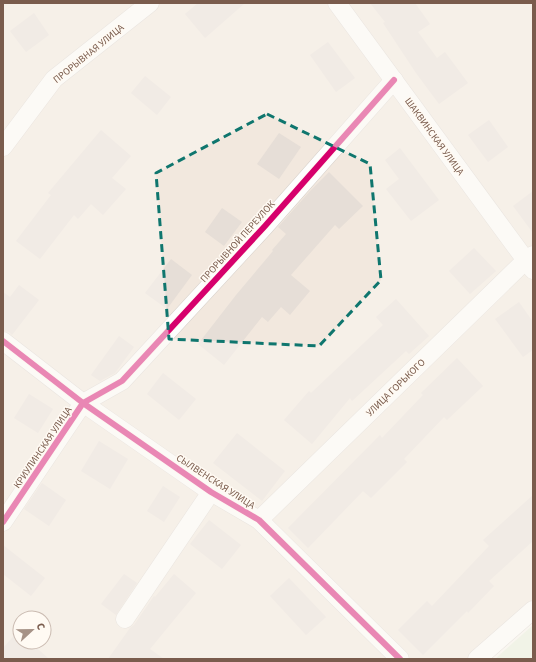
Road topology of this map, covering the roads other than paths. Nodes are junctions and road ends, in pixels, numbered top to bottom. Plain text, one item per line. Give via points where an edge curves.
1 (150, 3) edge
2 (337, 3) edge
3 (394, 80) junction
4 (3, 147) edge
5 (531, 262) edge
6 (3, 341) edge
7 (83, 403) junction
8 (211, 492) junction
9 (259, 520) junction
10 (3, 522) edge
11 (533, 610) edge
12 (125, 619) dead end
13 (400, 659) edge
14 (477, 659) edge

1 - 4 street, ПРОРЫВНАЯ УЛИЦА via 54,79
2 - 3 street, ШАКВИНСКАЯ УЛИЦА
3 - 5 street, ШАКВИНСКАЯ УЛИЦА
3 - 7 street, ПРОРЫВНОЙ ПЕРЕУЛОК via 265,226 122,380
5 - 9 street, УЛИЦА ГОРЬКОГО
6 - 7 street, СЫЛВЕНСКАЯ УЛИЦА
7 - 8 street, СЫЛВЕНСКАЯ УЛИЦА
7 - 10 street, КРИУЛИНСКАЯ УЛИЦА
8 - 9 street, СЫЛВЕНСКАЯ УЛИЦА
8 - 12 street
9 - 13 street, СЫЛВЕНСКАЯ УЛИЦА
11 - 14 street

